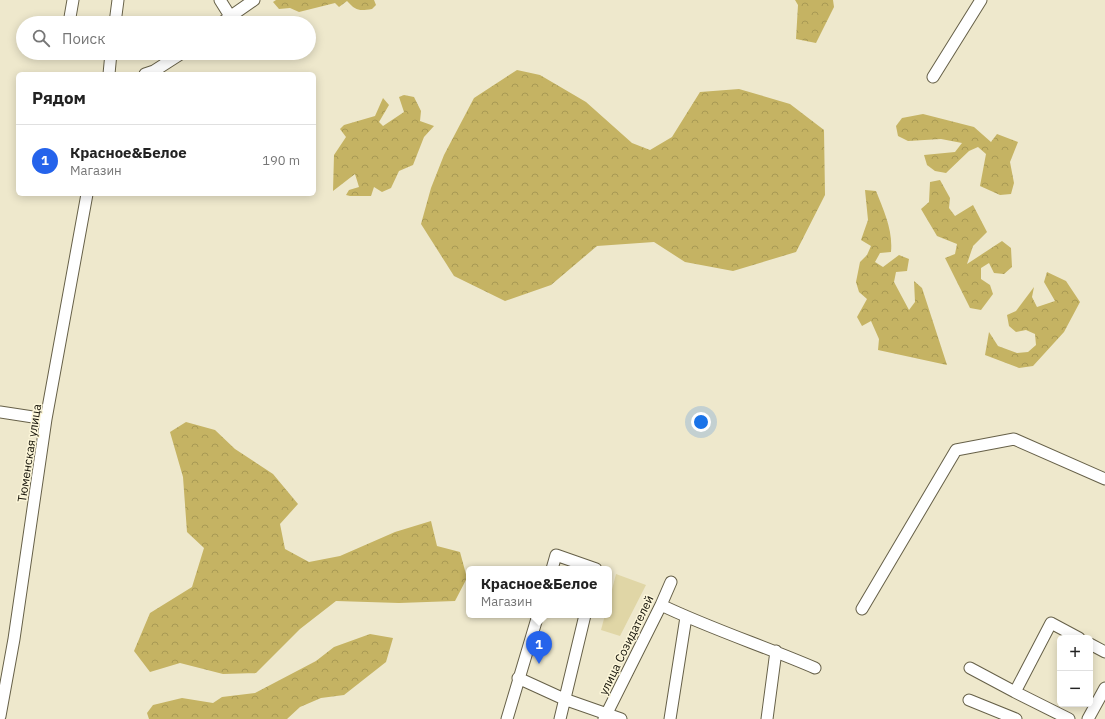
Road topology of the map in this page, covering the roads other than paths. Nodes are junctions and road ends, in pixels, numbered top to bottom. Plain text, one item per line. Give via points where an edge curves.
1 (73, 0) edge
2 (118, 0) edge
3 (220, 0) edge
4 (254, 0) edge
5 (981, 0) edge
6 (70, 16) edge
7 (116, 16) edge
8 (230, 16) joint
9 (110, 60) edge
10 (170, 60) edge
11 (109, 72) edge
12 (150, 72) edge
13 (933, 77) dead end
14 (87, 196) edge
15 (0, 412) edge
16 (46, 419) junction
17 (1105, 479) edge
18 (553, 566) edge
19 (587, 566) edge
20 (670, 582) dead end
21 (661, 605) junction
22 (862, 609) dead end
23 (686, 617) junction
24 (537, 618) edge
25 (585, 618) edge
26 (1073, 635) edge
27 (1093, 646) edge
28 (776, 651) junction
29 (1105, 652) edge
30 (815, 668) dead end
31 (970, 668) dead end
32 (518, 678) junction
33 (1105, 688) edge
34 (1015, 692) junction
35 (564, 699) junction
36 (969, 700) dead end
37 (0, 716) edge
38 (605, 716) edge
39 (507, 719) edge
40 (560, 719) edge
41 (622, 719) edge
42 (670, 719) edge
43 (767, 719) edge
44 (1016, 719) edge
45 (1069, 719) edge
46 (1088, 719) edge

1 - 6 street
2 - 7 street
3 - 8 street
4 - 8 street
5 - 13 street
9 - 11 street
10 - 12 street
14 - 16 street, Тюменская улица
15 - 16 street
16 - 37 street, Тюменская улица via 14,639
17 - 22 street via 1014,439 956,450
18 - 19 street via 556,555
20 - 21 street, улица Созидателей
21 - 23 street
21 - 38 street, улица Созидателей
23 - 28 street
23 - 42 street
24 - 32 street
25 - 35 street
26 - 34 street via 1051,623
27 - 29 street
28 - 30 street
28 - 43 street
31 - 34 street
32 - 35 street
32 - 39 street
33 - 46 street
34 - 45 street
35 - 38 street
35 - 40 street
36 - 44 street
38 - 41 street

